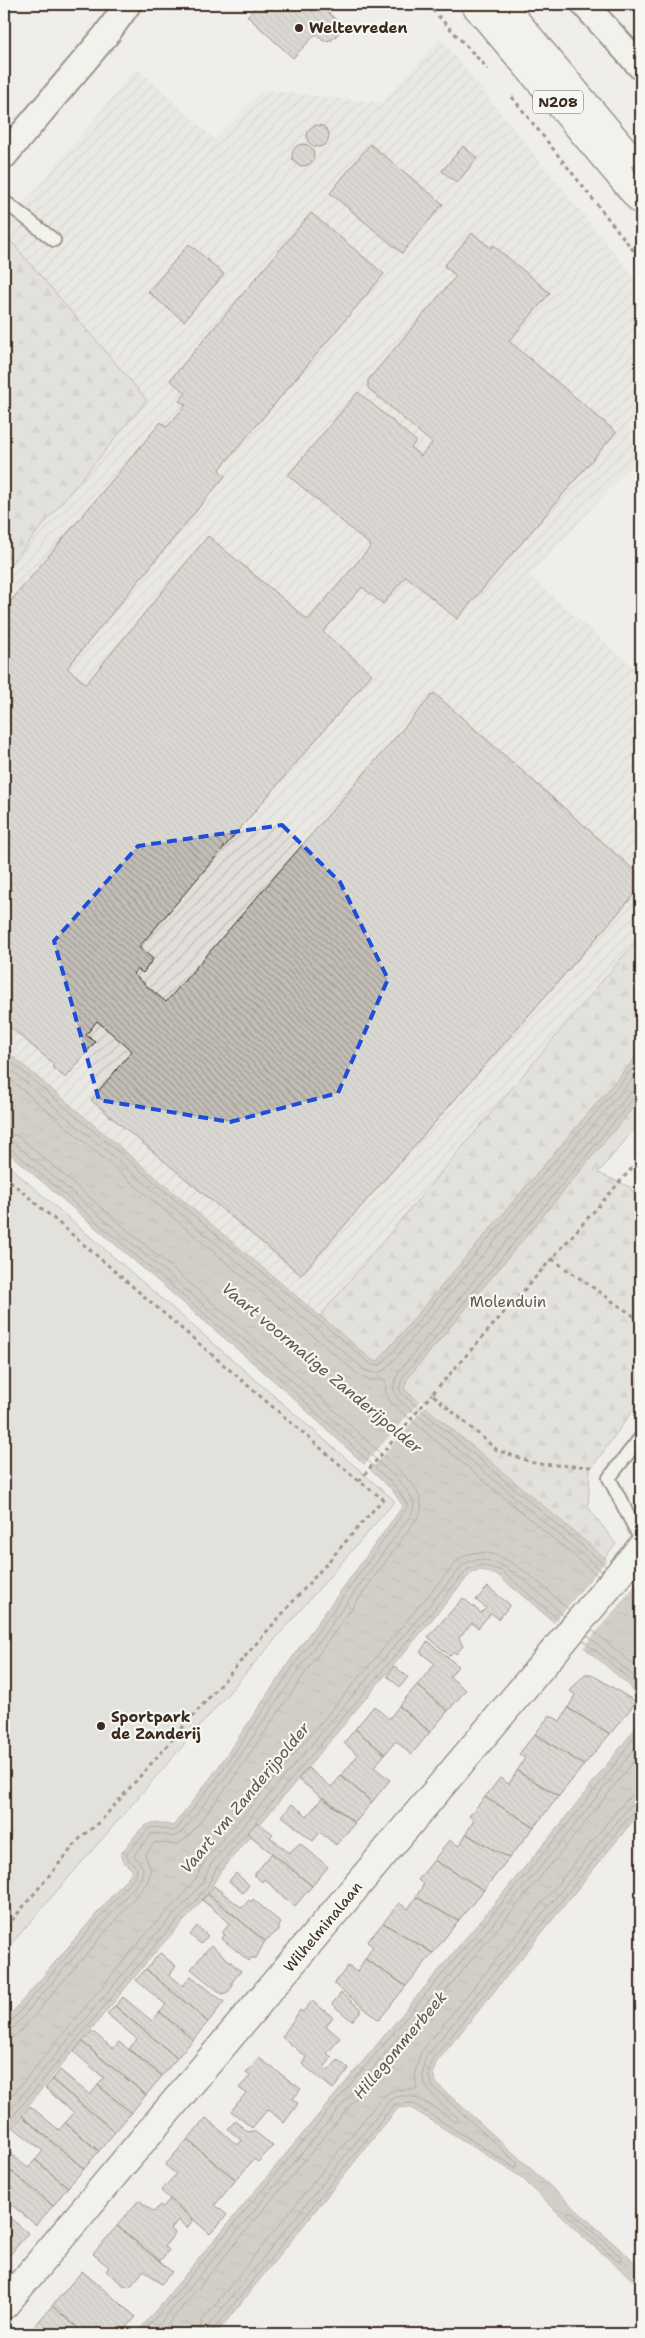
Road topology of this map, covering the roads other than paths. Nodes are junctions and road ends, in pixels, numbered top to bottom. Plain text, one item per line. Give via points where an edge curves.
1 (128, 4) edge
2 (475, 4) edge
3 (501, 4) edge
4 (584, 4) edge
5 (641, 67) edge
6 (4, 156) edge
7 (641, 171) edge
8 (641, 200) edge
9 (4, 201) edge
10 (54, 240) dead end
11 (641, 1437) edge
12 (641, 1540) edge
13 (635, 1556) edge
14 (4, 2305) edge

1 - 6 street via 106,35
2 - 8 main road, N208
3 - 7 main road, N208
4 - 5 street
9 - 10 lane
11 - 12 lane via 609,1478
13 - 14 main road, Wilhelminalaan

